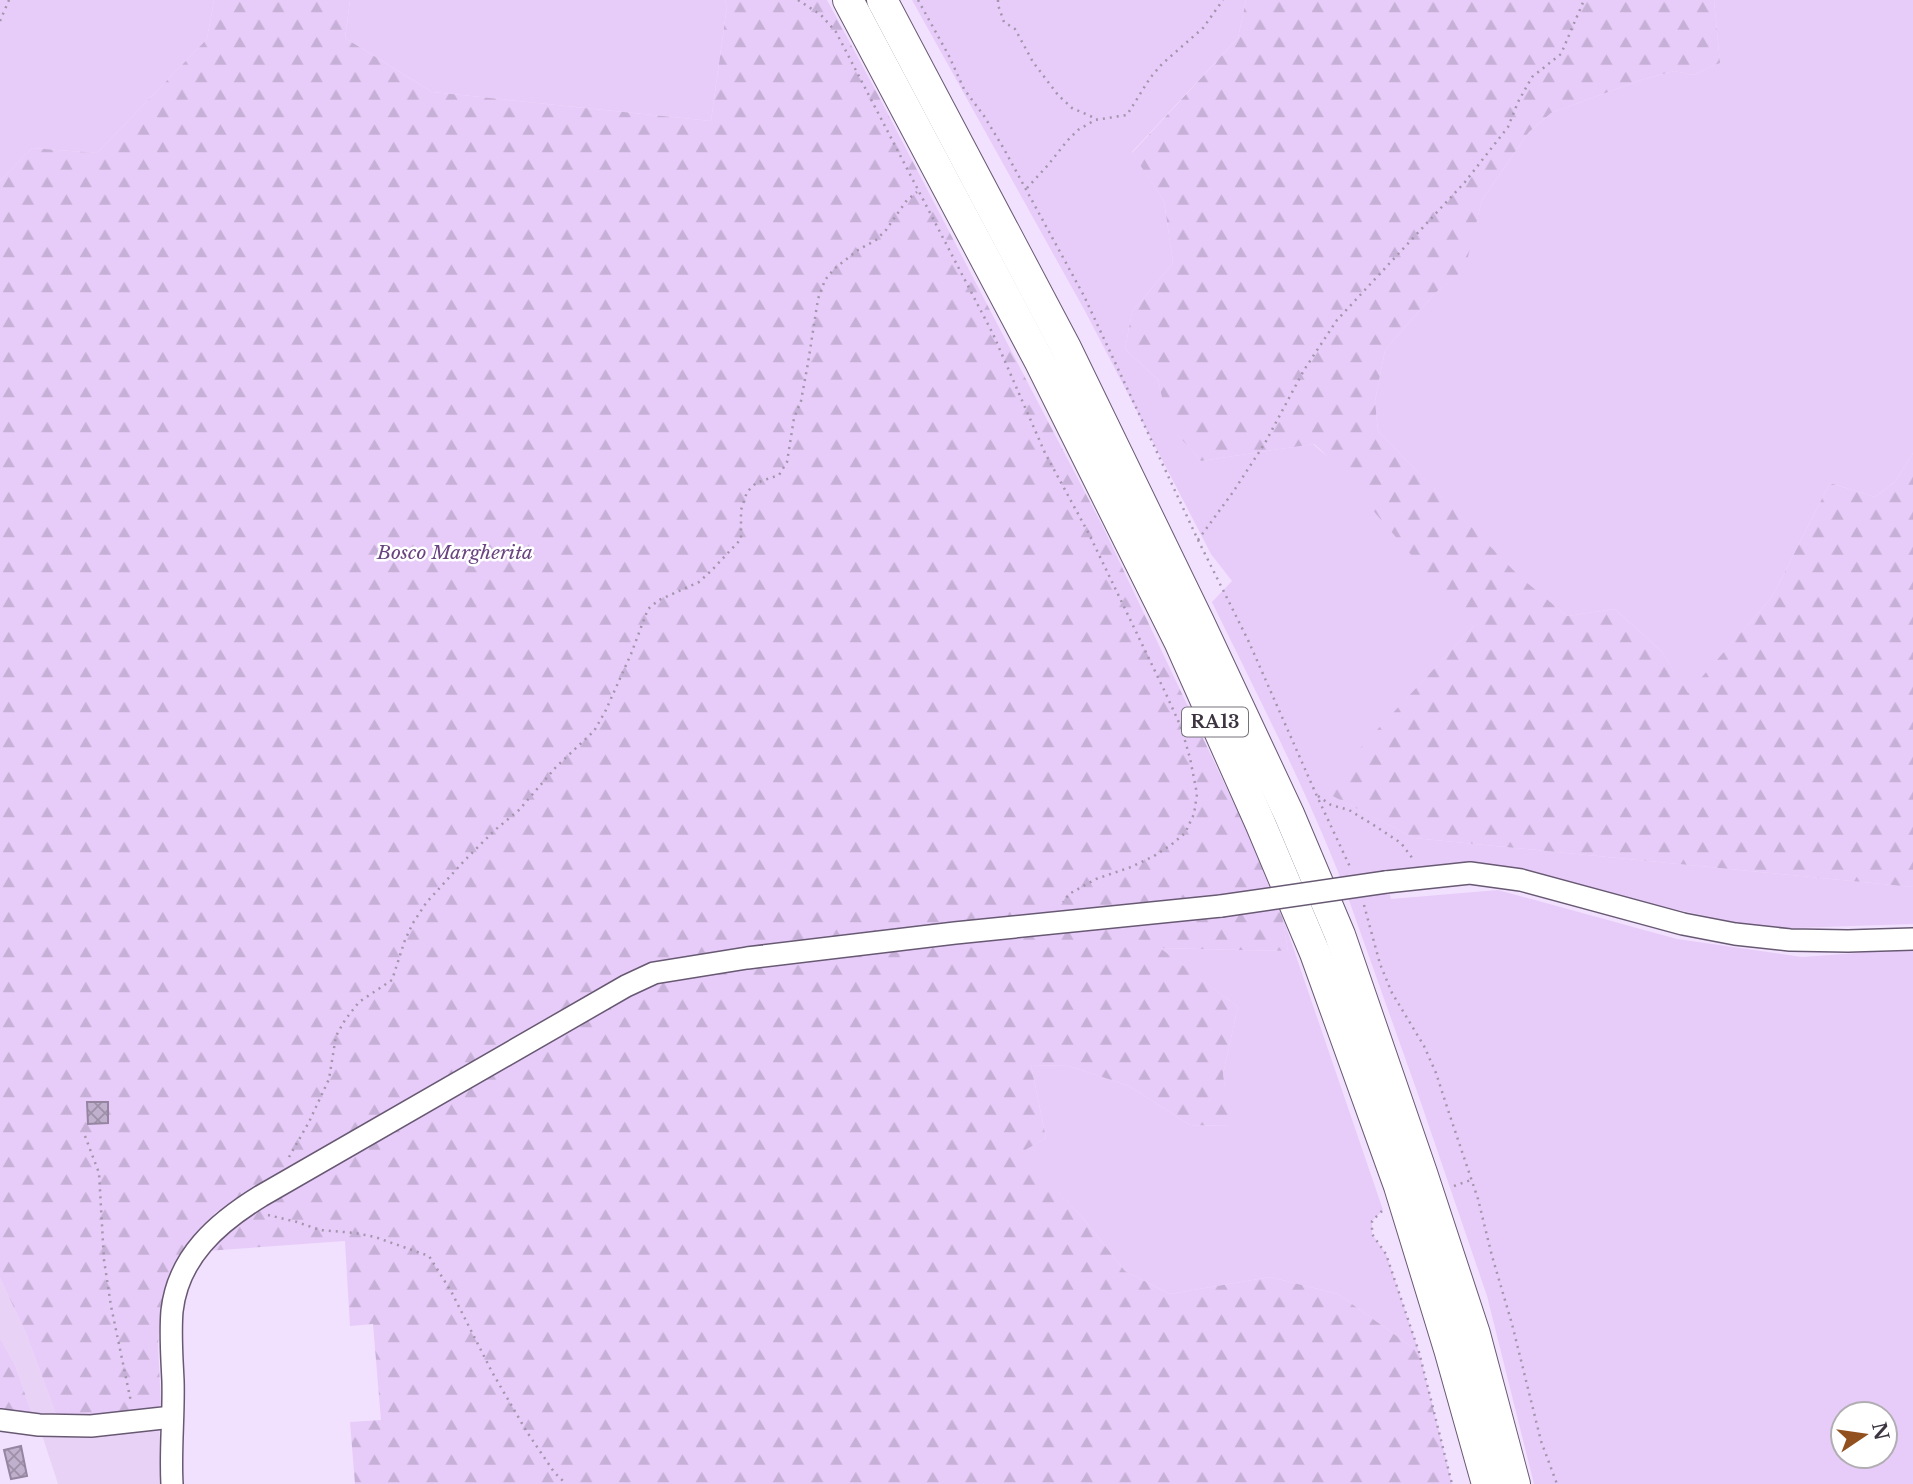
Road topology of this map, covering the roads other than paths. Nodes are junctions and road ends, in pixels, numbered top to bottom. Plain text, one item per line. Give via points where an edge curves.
1 (848, 0) edge
2 (882, 0) edge
3 (1913, 939) edge
4 (172, 1418) junction
5 (0, 1420) edge
6 (172, 1484) edge
7 (1487, 1484) edge
8 (1515, 1484) edge

1 - 7 highway, RA13 via 1052,387 1179,641 1261,825 1315,953 1399,1186
2 - 8 highway, RA13 via 1066,348 1289,814 1340,935 1422,1173 1475,1334
3 - 4 street, bridge via 1802,940 1735,934 1521,880 1470,873 1221,906 817,949 654,973 284,1183 206,1237 181,1275 173,1307
4 - 5 street via 92,1426
4 - 6 street

